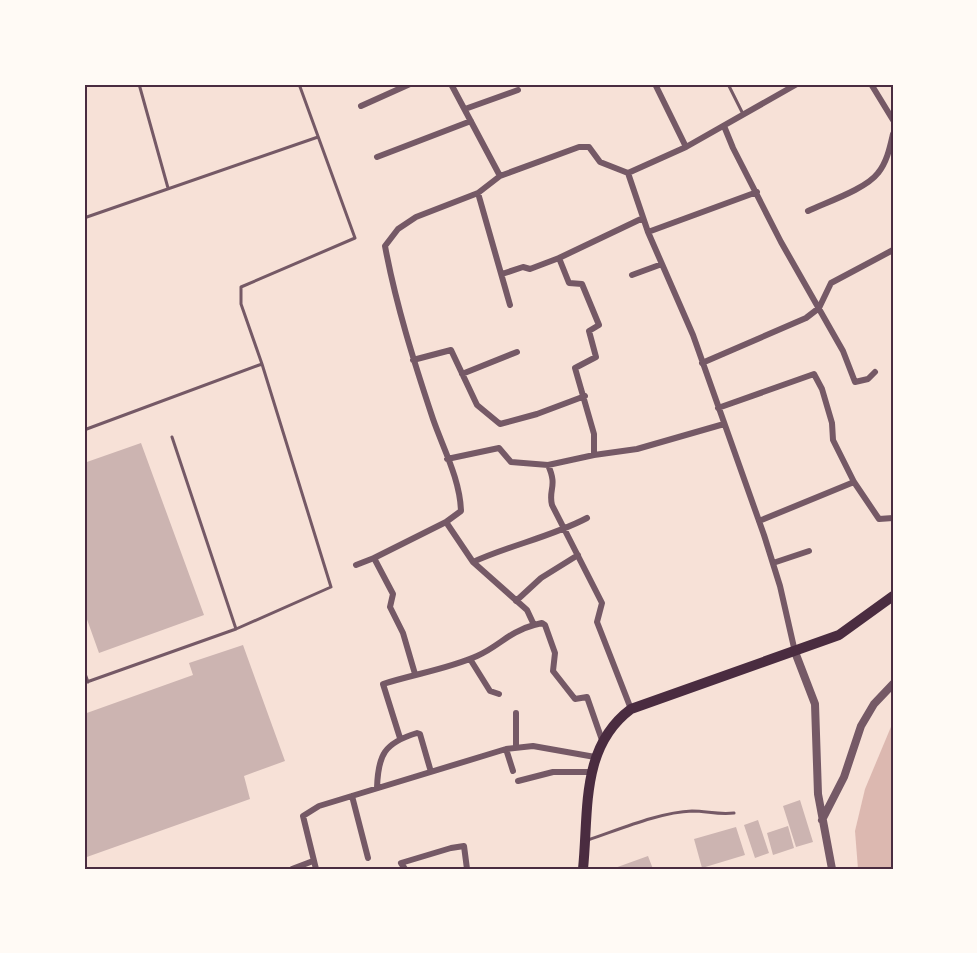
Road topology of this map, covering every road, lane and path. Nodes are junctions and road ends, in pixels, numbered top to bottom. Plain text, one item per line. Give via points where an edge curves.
1 (139, 84) edge
2 (299, 84) edge
3 (410, 84) edge
4 (451, 84) edge
5 (655, 84) edge
6 (728, 84) edge
7 (797, 84) edge
8 (871, 84) edge
9 (518, 90) dead end
10 (361, 106) dead end
11 (465, 109) junction
12 (743, 114) junction
13 (893, 120) edge
14 (471, 121) junction
15 (724, 126) junction
16 (893, 134) edge
17 (318, 137) junction
18 (686, 147) junction
19 (377, 157) dead end
20 (628, 173) junction
21 (500, 176) junction
22 (168, 188) junction
23 (757, 192) junction
24 (478, 193) junction
25 (808, 211) dead end
26 (84, 218) edge
27 (643, 218) junction
28 (648, 232) junction
29 (893, 250) edge
30 (559, 258) junction
31 (662, 264) junction
32 (502, 274) junction
33 (632, 275) dead end
34 (510, 305) dead end
35 (819, 308) junction
36 (517, 352) dead end
37 (413, 360) junction
38 (702, 363) junction
39 (262, 364) junction
40 (875, 372) dead end
41 (462, 374) junction
42 (585, 396) junction
43 (718, 408) junction
44 (724, 424) junction
45 (84, 429) edge
46 (172, 437) dead end
47 (594, 455) junction
48 (447, 459) junction
49 (548, 465) junction
50 (854, 482) junction
51 (587, 518) dead end
52 (893, 518) edge
53 (759, 521) junction
54 (446, 522) junction
55 (563, 531) junction
56 (809, 551) dead end
57 (578, 555) junction
58 (374, 558) junction
59 (473, 562) junction
60 (773, 563) junction
61 (356, 565) dead end
62 (893, 596) edge
63 (516, 601) junction
64 (534, 625) junction
65 (236, 629) junction
66 (795, 652) junction
67 (470, 659) junction
68 (84, 671) edge
69 (415, 674) junction
70 (86, 683) edge
71 (893, 684) edge
72 (499, 694) dead end
73 (632, 709) junction
74 (516, 713) dead end
75 (400, 738) junction
76 (602, 740) junction
77 (516, 747) junction
78 (506, 749) junction
79 (595, 757) junction
80 (513, 771) dead end
81 (431, 772) junction
82 (591, 772) junction
83 (518, 781) dead end
84 (377, 788) junction
85 (352, 796) junction
86 (734, 813) dead end
87 (822, 821) junction
88 (586, 840) junction
89 (368, 858) dead end
90 (313, 861) junction
91 (292, 869) edge
92 (316, 869) edge
93 (405, 869) edge
94 (467, 869) edge
95 (583, 869) edge
96 (832, 869) edge

1 - 22 lane
2 - 17 lane
3 - 10 street
4 - 11 street
5 - 18 street
6 - 12 lane
7 - 12 street
8 - 13 street
9 - 11 street
11 - 14 street
12 - 15 street
14 - 19 street
14 - 21 street
15 - 18 street
15 - 23 street
16 - 25 street via 878,174
17 - 22 lane
17 - 39 lane via 355,238 241,287 241,304
18 - 20 street
20 - 21 street via 604,165 585,146
20 - 27 street
21 - 24 street
22 - 26 lane
23 - 28 street
23 - 35 street
24 - 32 street
24 - 37 street via 416,217 385,246
27 - 28 street
27 - 30 street
28 - 31 street
29 - 35 street via 831,283
30 - 32 street
30 - 42 street via 568,283 582,284 599,325 589,331 596,357 576,367
31 - 33 street
31 - 38 street
32 - 34 street
35 - 38 street via 806,318
35 - 40 street via 855,382 868,379
36 - 41 street
37 - 41 street via 449,348
37 - 48 street
38 - 43 street
39 - 45 lane
39 - 65 lane via 331,587
41 - 42 street via 477,405 500,424
42 - 47 street via 594,434
43 - 44 street
43 - 50 street via 814,374 832,424 832,440
44 - 47 street via 636,449
44 - 53 street
46 - 65 lane
47 - 49 street
48 - 49 street via 499,448 511,462
48 - 54 street via 461,511
49 - 55 street via 554,482 550,498
50 - 52 street via 879,519
50 - 53 street
51 - 55 street
53 - 60 street
54 - 58 street
54 - 59 street
55 - 57 street
55 - 59 street
56 - 60 street
57 - 63 street via 541,578
57 - 73 street via 602,603 597,622
58 - 61 street
58 - 69 street via 393,594 390,607 403,633
59 - 63 street
60 - 66 street
62 - 66 highway via 839,635
63 - 64 street via 527,610
64 - 67 street via 516,630 488,652
64 - 76 street via 545,626 555,653 555,675 575,699 587,697
65 - 70 lane
66 - 73 highway
66 - 87 street via 815,704
67 - 69 street
67 - 72 street via 490,691
68 - 70 lane
69 - 75 street via 383,684
71 - 87 street via 861,726 844,777
73 - 76 highway via 614,722
74 - 77 street
75 - 81 street via 419,733
75 - 84 street via 377,764
76 - 79 highway
77 - 78 street
77 - 79 street via 532,746
78 - 80 street
78 - 81 street
79 - 82 highway
81 - 84 street
82 - 83 street via 553,772
82 - 88 highway
84 - 85 street
85 - 89 street
85 - 90 street via 319,806 303,816
86 - 88 lane via 692,811
87 - 96 street
88 - 95 highway
90 - 91 street
90 - 92 street
93 - 94 street via 401,863 464,846

